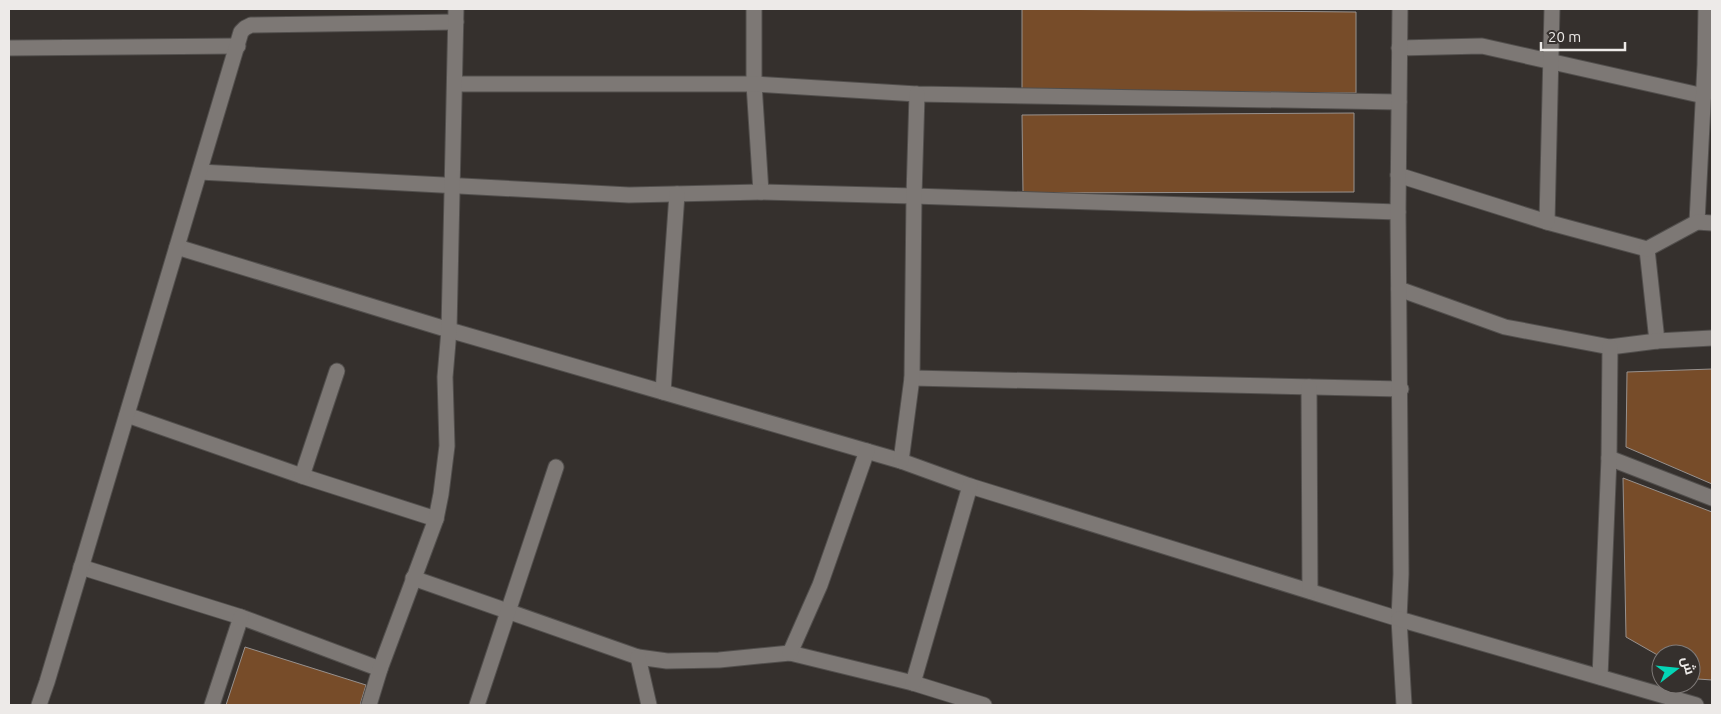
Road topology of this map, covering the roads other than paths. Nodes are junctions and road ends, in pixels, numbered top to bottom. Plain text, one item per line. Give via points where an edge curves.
1 (754, 9) edge
2 (1400, 9) edge
3 (1552, 9) edge
4 (1706, 9) edge
5 (456, 15) edge
6 (238, 46) junction
7 (9, 48) edge
8 (1399, 48) junction
9 (1551, 61) junction
10 (455, 84) junction
11 (754, 84) junction
12 (917, 94) junction
13 (1704, 96) junction
14 (1399, 102) junction
15 (200, 172) junction
16 (1398, 175) junction
17 (453, 186) junction
18 (761, 192) junction
19 (677, 194) junction
20 (914, 196) junction
21 (1398, 212) junction
22 (1547, 222) junction
23 (1697, 222) junction
24 (1712, 223) edge
25 (177, 247) junction
26 (1647, 249) junction
27 (1399, 289) junction
28 (449, 330) junction
29 (1712, 338) edge
30 (1657, 341) junction
31 (1610, 346) junction
32 (338, 371) dead end
33 (912, 378) junction
34 (1309, 387) junction
35 (1401, 389) junction
36 (663, 392) junction
37 (127, 415) junction
38 (867, 451) junction
39 (1609, 458) junction
40 (901, 461) junction
41 (556, 467) dead end
42 (302, 476) junction
43 (970, 486) junction
44 (1712, 498) edge
45 (436, 518) junction
46 (81, 567) junction
47 (413, 578) junction
48 (1310, 591) junction
49 (507, 611) junction
50 (241, 617) junction
51 (1399, 619) junction
52 (790, 653) junction
53 (638, 657) junction
54 (380, 669) junction
55 (1600, 677) junction
56 (912, 683) junction
57 (39, 705) edge
58 (212, 705) edge
59 (369, 705) edge
60 (476, 705) edge
61 (649, 705) edge
62 (984, 705) edge
63 (1404, 705) edge
64 (1696, 705) edge

1 - 11 street
2 - 8 street
3 - 9 street
4 - 13 street
5 - 6 street via 252,26 241,32
5 - 10 street
6 - 7 street
6 - 15 street
8 - 9 street via 1482,46
8 - 14 street
9 - 13 street
9 - 22 street
10 - 11 street
10 - 17 street
11 - 12 street
11 - 18 street
12 - 14 street
12 - 20 street
13 - 23 street
14 - 16 street
15 - 17 street
15 - 25 street
16 - 21 street
16 - 22 street
17 - 19 street via 629,195
17 - 28 street
18 - 19 street
18 - 20 street
19 - 36 street
20 - 21 street
20 - 33 street
21 - 27 street
22 - 26 street
23 - 24 street
23 - 26 street
25 - 28 street
25 - 37 street
26 - 30 street
27 - 31 street via 1505,327
27 - 35 street
28 - 36 street
28 - 45 street via 445,377 447,446
29 - 30 street
30 - 31 street
31 - 39 street
32 - 42 street
33 - 34 street
33 - 40 street
34 - 35 street
34 - 48 street
35 - 51 street
36 - 38 street
37 - 42 street
37 - 46 street
38 - 40 street
38 - 52 street via 820,585
39 - 44 street
39 - 55 street
40 - 43 street
41 - 49 street
42 - 45 street
43 - 48 street
43 - 56 street
45 - 47 street
46 - 50 street
46 - 57 street
47 - 49 street
47 - 54 street
48 - 51 street
49 - 53 street
49 - 60 street
50 - 54 street
50 - 58 street
51 - 55 street
51 - 63 street
52 - 53 street via 710,660 667,661
52 - 56 street
53 - 61 street
54 - 59 street
55 - 64 street
56 - 62 street

